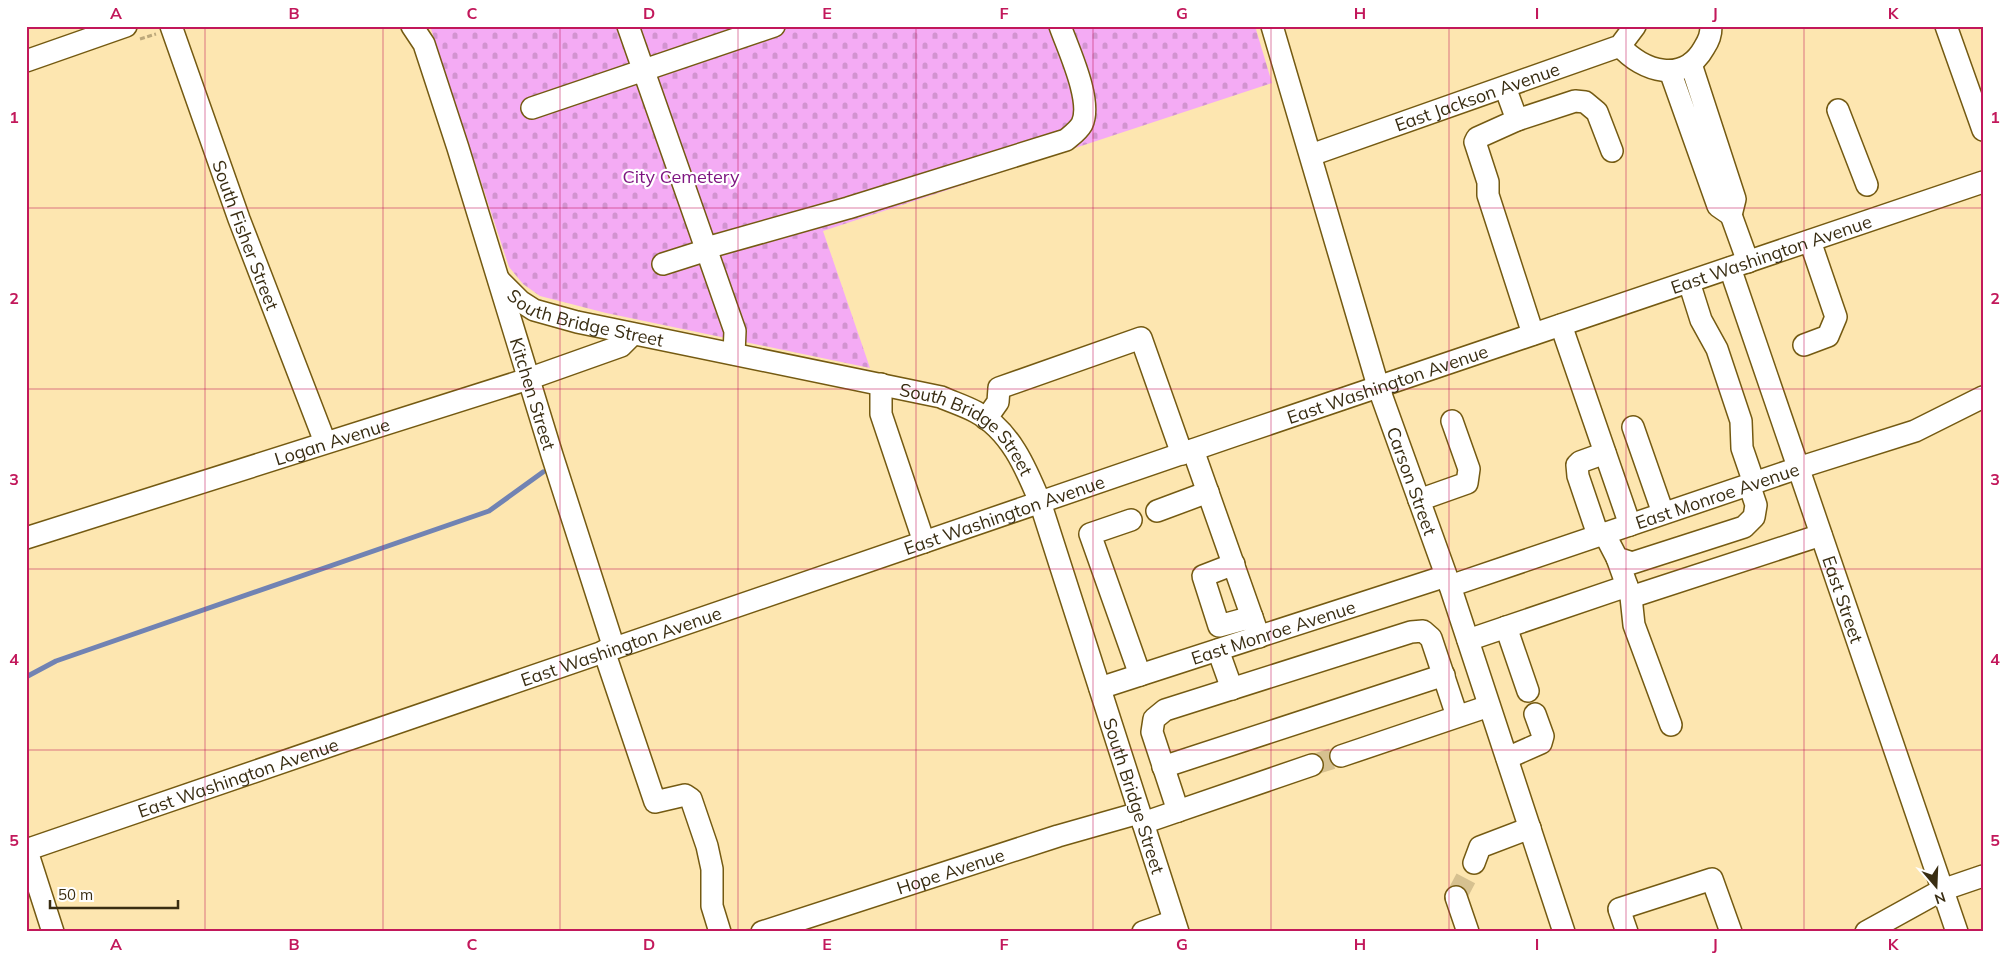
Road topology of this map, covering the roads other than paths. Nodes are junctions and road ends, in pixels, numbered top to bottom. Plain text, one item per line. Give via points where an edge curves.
1 (126, 26) edge
2 (171, 26) edge
3 (412, 26) edge
4 (628, 26) edge
5 (774, 26) edge
6 (1060, 26) edge
7 (1272, 26) edge
8 (1635, 26) edge
9 (1711, 26) edge
10 (1946, 26) edge
11 (1620, 46) junction
12 (26, 61) edge
13 (1691, 64) junction
14 (644, 70) junction
15 (1670, 70) junction
16 (1505, 87) junction
17 (532, 108) dead end
18 (1838, 110) dead end
19 (1517, 120) junction
20 (1983, 130) edge
21 (1612, 151) dead end
22 (1312, 155) junction
23 (1983, 182) edge
24 (1867, 185) dead end
25 (1731, 215) junction
26 (1810, 240) junction
27 (706, 249) junction
28 (663, 264) dead end
29 (1739, 265) junction
30 (499, 280) junction
31 (1689, 282) junction
32 (1560, 325) junction
33 (634, 334) junction
34 (1533, 334) junction
35 (1804, 345) dead end
36 (734, 354) junction
37 (528, 379) junction
38 (881, 384) junction
39 (1378, 386) junction
40 (1983, 397) edge
41 (986, 419) junction
42 (1452, 421) dead end
43 (1633, 427) dead end
44 (325, 442) junction
45 (1187, 452) junction
46 (1605, 453) junction
47 (1798, 468) junction
48 (1751, 483) junction
49 (1208, 492) junction
50 (1419, 500) junction
51 (1040, 502) junction
52 (1157, 511) dead end
53 (1662, 513) junction
54 (1131, 520) dead end
55 (1630, 525) junction
56 (1601, 534) junction
57 (1821, 535) junction
58 (26, 538) edge
59 (924, 542) junction
60 (1617, 558) junction
61 (1234, 564) junction
62 (1448, 581) junction
63 (1629, 591) junction
64 (1255, 627) junction
65 (1506, 627) junction
66 (1468, 640) junction
67 (609, 649) junction
68 (1218, 650) junction
69 (1140, 675) junction
70 (1444, 675) junction
71 (1100, 688) junction
72 (1232, 689) junction
73 (1528, 691) dead end
74 (1489, 706) junction
75 (1535, 714) dead end
76 (1458, 716) junction
77 (1671, 725) dead end
78 (1341, 756) tunnel mouth
79 (1506, 758) junction
80 (1312, 765) tunnel mouth
81 (1163, 767) junction
82 (1178, 811) junction
83 (1141, 818) junction
84 (1530, 828) junction
85 (26, 849) edge
86 (1474, 863) tunnel mouth
87 (1983, 876) edge
88 (1942, 890) junction
89 (1456, 897) dead end
90 (1900, 923) edge
91 (810, 924) edge
92 (1176, 926) edge
93 (1729, 931) edge
94 (53, 932) edge
95 (720, 932) edge
96 (762, 932) edge
97 (1143, 932) edge
98 (1468, 932) edge
99 (1564, 932) edge
100 (1627, 932) edge
101 (1866, 932) edge
102 (1957, 932) edge

1 - 12 street
2 - 44 street, South Fisher Street via 239,219
3 - 30 street, Kitchen Street via 424,44
4 - 14 street
5 - 14 street
6 - 27 street via 1086,110 1077,132 1066,140 857,206
7 - 22 street, Carson Street
8 - 11 street
9 - 13 street via 1712,34
10 - 20 street
11 - 15 street via 1647,68
11 - 16 street, East Jackson Avenue
13 - 15 street
13 - 25 street via 1735,199
14 - 17 street
14 - 27 street
15 - 25 street via 1718,206
16 - 19 street
16 - 22 street, East Jackson Avenue
18 - 24 street
19 - 21 street via 1575,101 1585,102 1597,112
19 - 34 street via 1475,142 1488,182 1488,195
22 - 39 street, Carson Street
23 - 26 street, East Washington Avenue
25 - 29 street, East Street
26 - 29 street, East Washington Avenue
26 - 35 street via 1836,317 1828,336
27 - 28 street
27 - 36 street via 735,331
29 - 31 street, East Washington Avenue
29 - 47 street, East Street
30 - 33 street, South Bridge Street via 534,310
30 - 37 street, Kitchen Street
31 - 32 street, East Washington Avenue
31 - 48 street via 1701,320 1717,349 1741,421 1742,448
32 - 34 street, East Washington Avenue
32 - 46 street
33 - 36 street, South Bridge Street
33 - 37 street, Logan Avenue via 621,346
34 - 39 street, East Washington Avenue
36 - 38 street, South Bridge Street
37 - 44 street, Logan Avenue
37 - 67 street, Kitchen Street
38 - 41 street, South Bridge Street via 940,397
38 - 59 street via 881,414
39 - 45 street, East Washington Avenue
39 - 50 street, Carson Street
40 - 47 street, East Monroe Avenue via 1915,432
41 - 45 street via 998,402 999,388 1141,338
41 - 51 street, South Bridge Street via 1012,445 1026,467
42 - 50 street via 1469,469 1468,483
43 - 53 street
44 - 58 street, Logan Avenue
45 - 49 street
45 - 51 street, East Washington Avenue
46 - 55 street
46 - 56 street via 1577,465 1578,476
47 - 48 street, East Monroe Avenue
47 - 57 street, East Street
48 - 53 street, East Monroe Avenue
48 - 60 street via 1756,505 1754,518 1744,527 1632,563
49 - 52 street
49 - 61 street
50 - 62 street, Carson Street
51 - 59 street, East Washington Avenue
51 - 71 street, South Bridge Street
53 - 55 street, East Monroe Avenue
54 - 69 street via 1090,534
55 - 56 street, East Monroe Avenue
56 - 60 street
56 - 62 street, East Monroe Avenue
57 - 63 street
57 - 88 street, East Street
59 - 67 street, East Washington Avenue
60 - 63 street
61 - 64 street
61 - 64 street via 1203,576 1219,626
62 - 64 street, East Monroe Avenue
62 - 66 street, Carson Street
63 - 65 street
63 - 77 street via 1634,625
64 - 68 street, East Monroe Avenue
65 - 66 street
65 - 73 street
66 - 74 street, Carson Street
67 - 85 street, East Washington Avenue
67 - 95 street, Kitchen Street via 655,802 686,795 691,800 708,846 712,906
68 - 69 street, East Monroe Avenue
68 - 72 street
69 - 71 street, East Monroe Avenue
70 - 72 street via 1431,638 1423,631 1411,632
70 - 76 street
70 - 81 street
71 - 83 street, South Bridge Street
72 - 81 street via 1165,710 1154,719 1152,732
74 - 76 street
74 - 79 street, Carson Street
75 - 79 street via 1543,736 1541,743
76 - 78 street
79 - 84 street, Carson Street
80 - 82 street, Hope Avenue
81 - 82 street
82 - 83 street, Hope Avenue
83 - 91 street, Hope Avenue via 1058,836
83 - 92 street, South Bridge Street
84 - 86 street via 1480,847
84 - 99 street, Carson Street
85 - 94 street
87 - 88 street
88 - 90 street
88 - 102 street, East Street
89 - 98 street
90 - 101 street
91 - 96 street, Hope Avenue
92 - 97 street
93 - 100 street via 1712,879 1619,909

